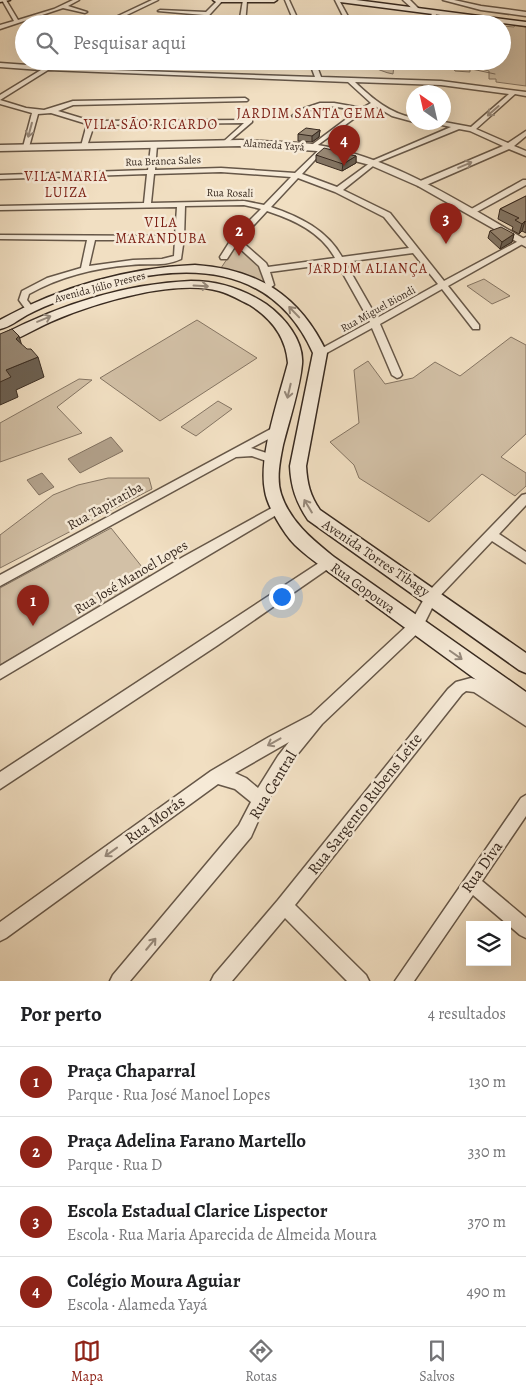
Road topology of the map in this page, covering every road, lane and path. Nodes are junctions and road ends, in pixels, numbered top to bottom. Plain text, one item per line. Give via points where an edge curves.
1 (0, 0) edge
2 (6, 0) edge
3 (77, 0) edge
4 (156, 0) edge
5 (216, 0) edge
6 (221, 0) edge
7 (274, 0) edge
8 (287, 0) edge
9 (339, 0) edge
10 (446, 0) edge
11 (470, 0) edge
12 (244, 1) edge
13 (361, 1) edge
14 (407, 1) edge
15 (463, 4) junction
16 (64, 7) junction
17 (400, 8) junction
18 (417, 10) junction
19 (160, 11) dead end
20 (84, 12) dead end
21 (434, 13) joint
22 (208, 14) joint
23 (39, 15) edge
24 (122, 15) edge
25 (243, 15) edge
26 (294, 15) edge
27 (346, 15) edge
28 (446, 15) edge
29 (509, 15) edge
30 (511, 15) edge
31 (15, 16) edge
32 (526, 19) edge
33 (511, 20) edge
34 (15, 23) edge
35 (0, 27) edge
36 (0, 64) edge
37 (15, 66) edge
38 (44, 70) edge
39 (73, 70) edge
40 (315, 70) edge
41 (319, 79) junction
42 (350, 80) junction
43 (514, 92) junction
44 (526, 94) edge
45 (0, 98) edge
46 (245, 100) dead end
47 (0, 102) edge
48 (155, 102) junction
49 (375, 104) junction
50 (361, 110) junction
51 (52, 111) junction
52 (35, 113) junction
53 (296, 116) dead end
54 (406, 118) edge
55 (154, 122) junction
56 (91, 123) junction
57 (451, 126) edge
58 (458, 127) junction
59 (472, 129) junction
60 (239, 132) junction
61 (526, 133) edge
62 (225, 143) junction
63 (247, 143) junction
64 (154, 145) junction
65 (84, 146) junction
66 (509, 146) junction
67 (26, 147) junction
68 (0, 148) edge
69 (311, 148) junction
70 (322, 149) junction
71 (526, 154) edge
72 (373, 163) junction
73 (152, 173) junction
74 (297, 174) junction
75 (0, 177) edge
76 (526, 182) edge
77 (421, 184) junction
78 (338, 190) junction
79 (181, 204) junction
80 (148, 205) junction
81 (265, 207) junction
82 (0, 208) edge
83 (470, 212) junction
84 (0, 236) edge
85 (92, 237) junction
86 (180, 238) junction
87 (235, 240) junction
88 (525, 242) edge
89 (415, 250) junction
90 (224, 257) dead end
91 (342, 260) junction
92 (266, 270) junction
93 (84, 271) junction
94 (270, 285) dead end
95 (442, 286) junction
96 (30, 309) junction
97 (375, 324) junction
98 (0, 325) edge
99 (476, 327) dead end
100 (0, 341) edge
101 (320, 353) junction
102 (397, 375) dead end
103 (280, 428) junction
104 (225, 458) junction
105 (272, 459) junction
106 (526, 498) edge
107 (279, 508) junction
108 (492, 535) junction
109 (526, 558) edge
110 (328, 562) junction
111 (0, 581) edge
112 (432, 596) junction
113 (416, 626) junction
114 (526, 664) edge
115 (0, 673) edge
116 (526, 704) edge
117 (317, 719) junction
118 (526, 719) edge
119 (216, 776) junction
120 (0, 781) edge
121 (260, 800) junction
122 (526, 803) edge
123 (471, 882) junction
124 (284, 906) junction
125 (526, 930) edge
126 (0, 932) edge
127 (119, 981) edge
128 (220, 981) edge
129 (360, 981) edge
130 (404, 981) edge

1 - 2 main road
2 - 31 street
3 - 16 street
4 - 24 street
5 - 6 main road
6 - 12 main road
6 - 22 street
7 - 12 main road
8 - 26 street
9 - 13 main road
9 - 27 street
10 - 15 street
11 - 15 street
12 - 25 street
13 - 17 main road
14 - 17 street
14 - 18 street
15 - 29 street
16 - 20 street
16 - 23 street
17 - 18 main road
18 - 21 main road
19 - 22 street
21 - 28 main road
30 - 32 street
32 - 33 main road
34 - 35 street
36 - 37 street
38 - 45 street
39 - 41 street
40 - 41 street
41 - 42 street
42 - 43 street via 453,84
42 - 49 street
43 - 44 street
43 -> 59 street
46 - 48 street
47 - 52 street
48 - 51 street via 73,103
48 - 55 street
49 - 50 street
49 - 54 street via 393,116
50 - 53 street via 323,103 309,106
50 - 69 street
51 - 52 street
51 - 56 street
52 -> 67 street
55 - 56 street
55 - 60 street via 250,121
56 - 65 street
57 - 58 street
58 - 59 street
58 - 72 street
59 - 66 street
60 - 62 street
60 - 63 street
61 - 66 street
62 - 63 street, Alameda Yayá
62 - 64 street, Alameda Yayá
63 - 69 street, Alameda Yayá
64 - 65 street, Alameda Yayá
64 - 73 street
65 - 67 street, Alameda Yayá
66 - 71 street
77 -> 66 street
67 - 68 street, Alameda Yayá
69 - 70 street, Alameda Yayá
70 - 72 street, Alameda Yayá
70 - 74 street
72 - 77 street, Alameda Yayá
72 - 78 street
73 - 74 street, Rua Branca Sales via 221,170
73 - 75 street, Rua Branca Sales
73 - 80 street
74 - 78 street, Rua Branca Sales
74 - 81 street
76 - 83 street
77 - 83 street, Alameda Yayá
78 - 89 street, Rua Branca Sales via 387,215
79 - 80 street, Rua Rosali
79 - 81 street, Rua Rosali via 244,203
79 - 86 street
80 - 82 street, Rua Rosali
81 - 87 street
81 - 91 street, Rua Rosali via 324,236
83 - 88 street, Alameda Yayá
84 - 85 street
85 - 86 street
85 - 93 street
86 - 93 street via 180,253 174,260 133,262
87 - 90 street
87 - 92 street
88 - 95 street, Rua Miguel Biondi
89 - 91 street
89 - 95 street, Rua Branca Sales
91 - 92 street
91 - 97 street, Rua Rosali
92 - 94 street
93 - 96 street via 50,281 25,293 23,300
95 - 97 street, Rua Miguel Biondi
95 - 99 street, Rua Branca Sales
96 - 98 main road, Avenida Júlio Prestes
101 -> 96 main road, Avenida Júlio Prestes via 306,325 271,291 248,279 212,270 146,274 90,287
97 - 101 street, Rua Miguel Biondi
97 - 102 street, Rua Rosali
100 -> 103 main road, Avenida Júlio Prestes via 42,320 106,297 167,286 219,287 270,314 292,343 295,363
112 -> 101 main road, Avenida Torres Tibagy via 314,515 305,502 298,466
103 - 104 street, Rua Tapiratiba
103 - 105 main road, Rua Gopouva
104 - 105 street, Rua Tapiratiba via 246,451
104 - 111 street, Rua Tapiratiba
105 - 107 main road, Rua Gopouva via 273,494
106 - 108 street, Rua Central
107 - 110 main road, Rua Gopouva via 300,540
107 - 115 street, Rua José Manoel Lopes
108 - 109 street
108 - 112 street, Rua Central
110 - 113 main road, Rua Gopouva
110 - 120 street
112 - 113 street, Rua Central
112 - 114 main road, Avenida Torres Tibagy
113 -> 116 main road, Rua Gopouva
113 - 117 street, Rua Central
117 -> 119 street, Rua Morás
117 - 121 street, Rua Central
118 - 124 street, Rua Sargento Rubens Leite via 477,686 468,683 461,686
119 - 121 street via 236,780
119 -> 126 street, Rua Morás
127 -> 121 street, Rua Central via 245,831
122 - 123 street, Rua Diva
123 - 125 street
123 - 130 street, Rua Diva
124 - 128 street, Rua Sargento Rubens Leite
124 - 129 street

